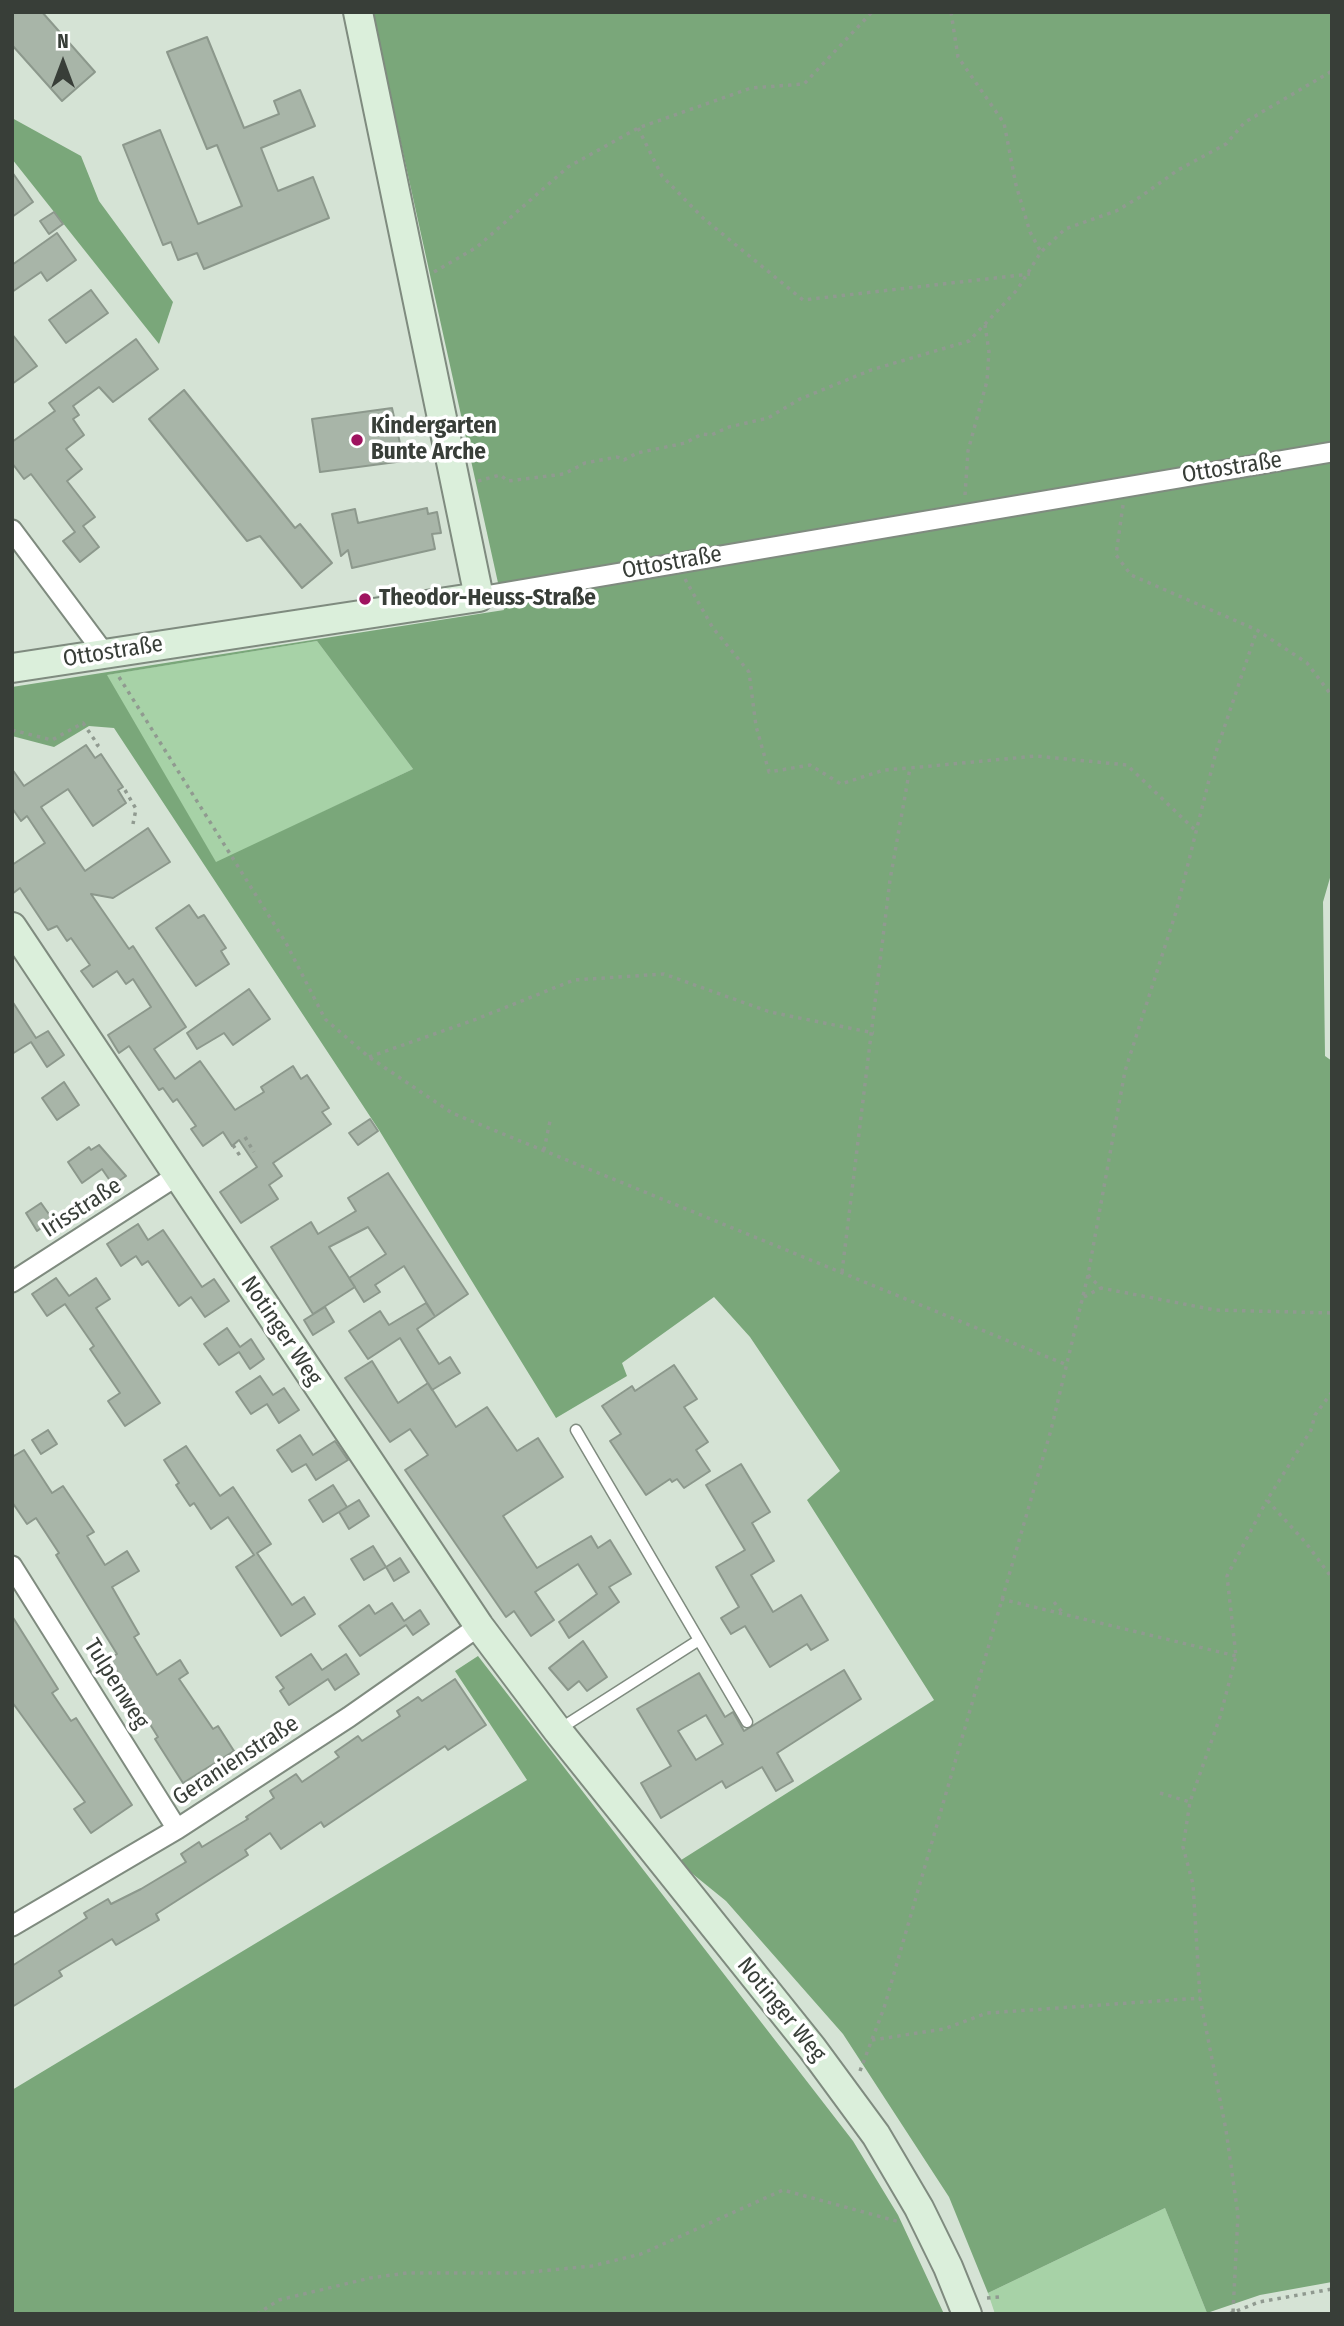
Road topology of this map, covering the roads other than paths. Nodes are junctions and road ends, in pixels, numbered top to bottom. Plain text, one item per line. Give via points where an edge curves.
1 (358, 12) edge
2 (1332, 452) edge
3 (12, 530) edge
4 (479, 597) junction
5 (110, 662) junction
6 (12, 668) edge
7 (12, 927) edge
8 (178, 1175) junction
9 (12, 1282) edge
10 (576, 1430) dead end
11 (12, 1566) edge
12 (478, 1626) junction
13 (699, 1640) junction
14 (747, 1722) dead end
15 (558, 1731) junction
16 (177, 1829) junction
17 (12, 1926) edge
18 (976, 2306) edge

1 - 4 street
2 - 4 street, Ottostraße
3 - 5 street
4 - 5 street, Ottostraße
5 - 6 street, Ottostraße
7 - 8 street, Notinger Weg
8 - 9 street, Irisstraße
8 - 12 street, Notinger Weg
10 - 13 lane
11 - 16 street, Tulpenweg
12 - 15 street, Notinger Weg
12 - 16 street, Geranienstraße
13 - 14 lane
13 - 15 lane
15 - 18 street, Notinger Weg via 843,2088 901,2176 948,2267
16 - 17 street, Geranienstraße

